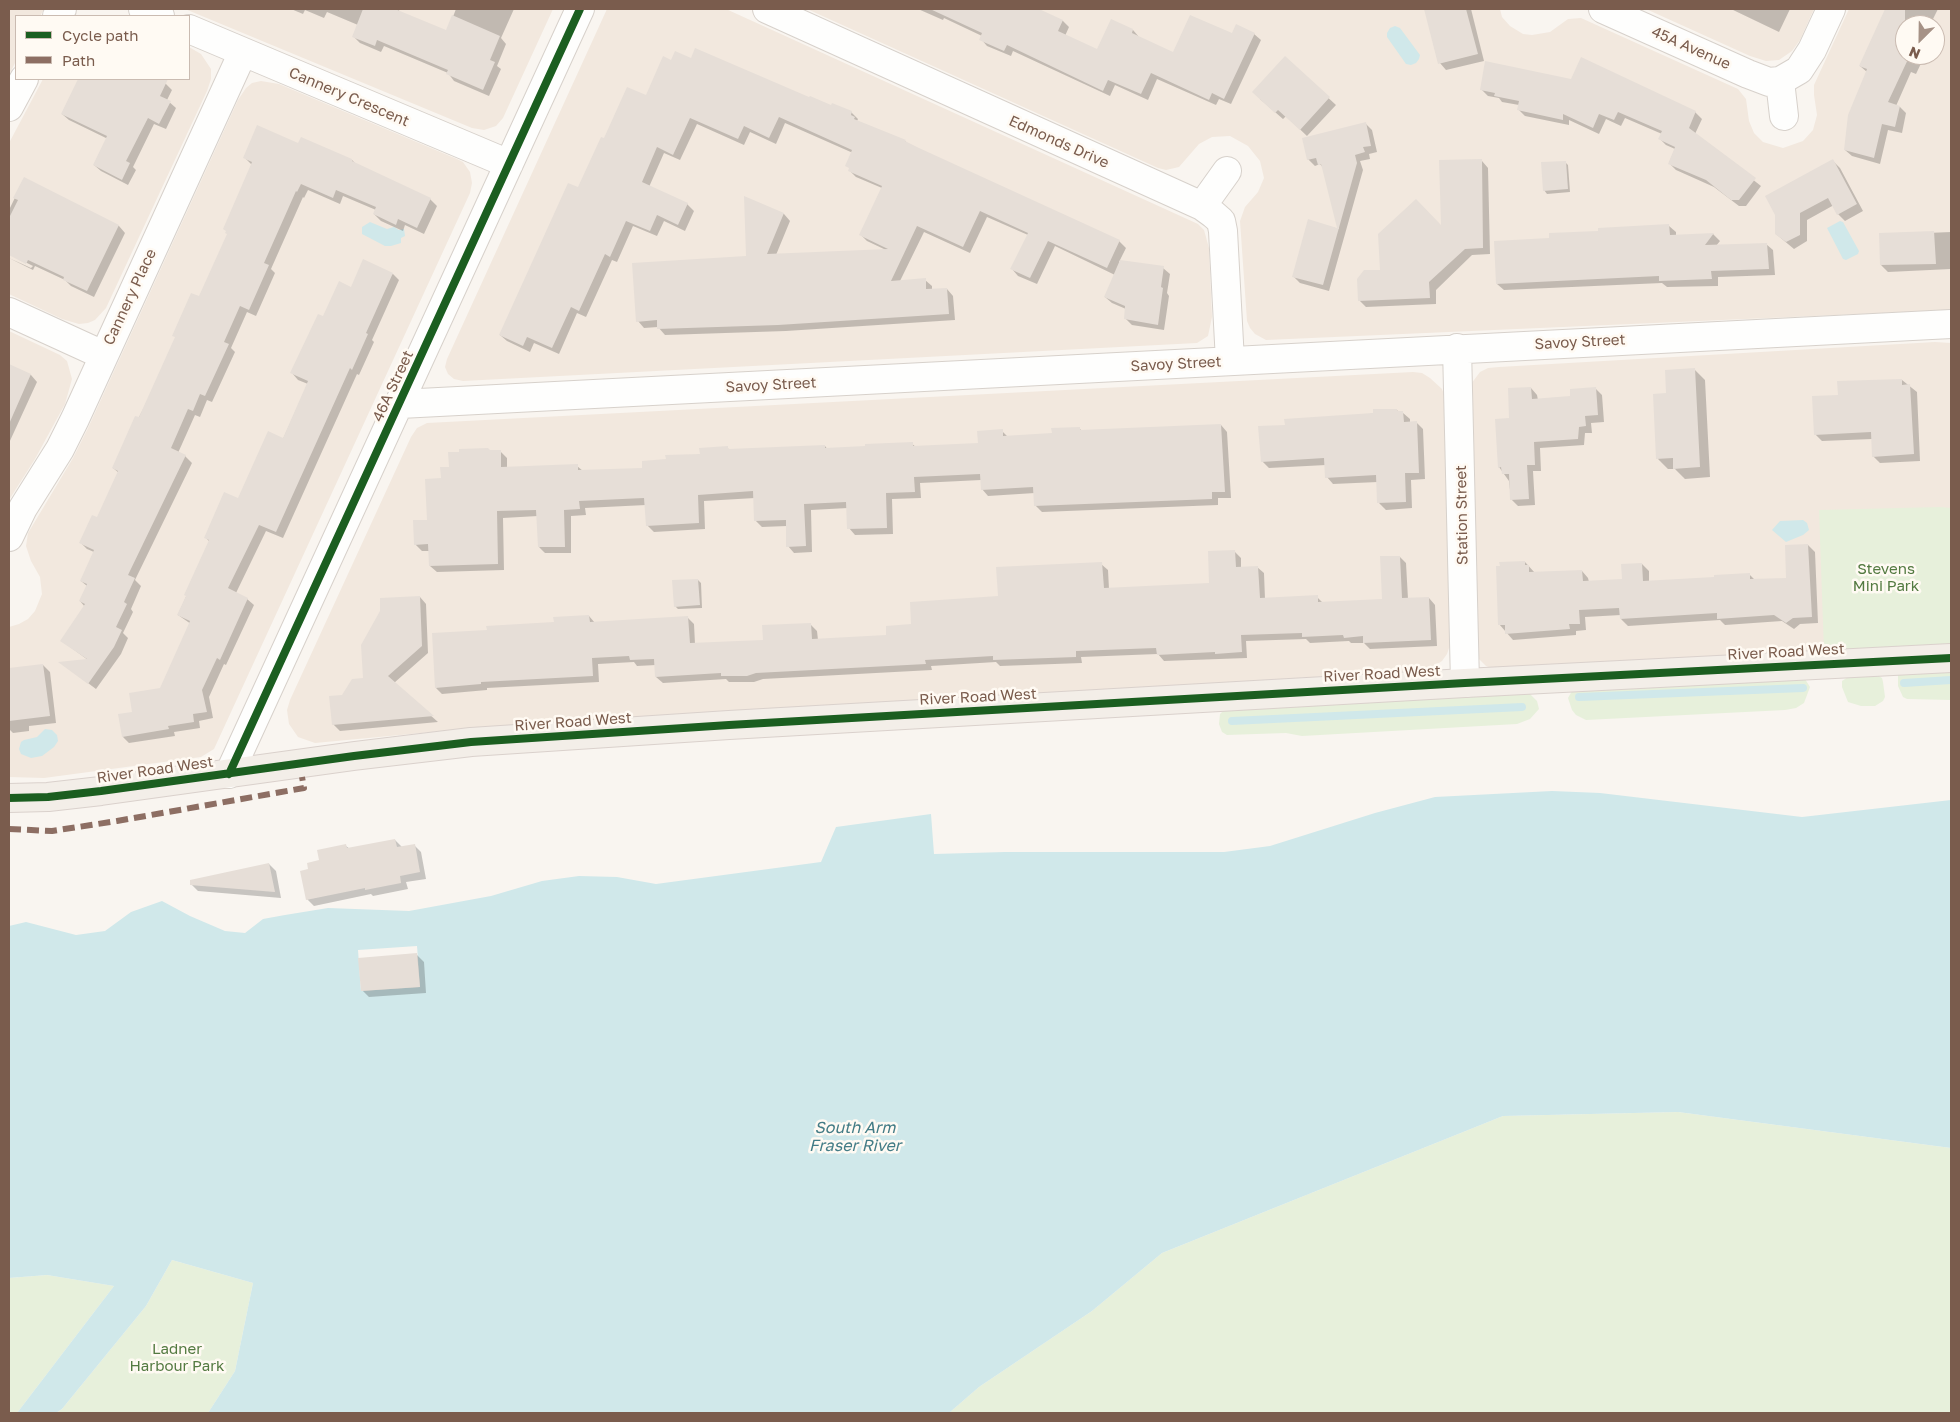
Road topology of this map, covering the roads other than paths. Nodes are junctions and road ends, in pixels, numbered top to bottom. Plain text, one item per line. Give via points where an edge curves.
1 (143, 9) edge
2 (580, 9) edge
3 (767, 9) edge
4 (1603, 9) edge
5 (1831, 9) edge
6 (158, 15) edge
7 (190, 29) edge
8 (242, 52) junction
9 (23, 80) edge
10 (1780, 81) junction
11 (9, 107) edge
12 (1784, 116) dead end
13 (509, 164) junction
14 (1227, 171) dead end
15 (1202, 206) junction
16 (9, 312) edge
17 (1951, 324) edge
18 (1457, 348) junction
19 (103, 355) junction
20 (1230, 361) junction
21 (400, 404) junction
22 (9, 537) edge
23 (1951, 658) edge
24 (1465, 682) junction
25 (230, 774) junction
26 (9, 798) edge

1 - 6 street
2 - 13 street, 46A Street
3 - 15 street, Edmonds Drive
4 - 10 street, 45A Avenue via 1759,79
5 - 10 street via 1806,62
7 - 8 street, Cannery Crescent
8 - 13 street, Cannery Crescent
8 - 19 street, Cannery Place
9 - 11 street
10 - 12 street
13 - 21 street, 46A Street
14 - 15 street
15 - 20 street, Edmonds Drive via 1221,222 1224,230
16 - 19 street
17 - 18 street, Savoy Street
18 - 20 street, Savoy Street
18 - 24 street, Station Street
19 - 22 street, Cannery Place via 76,419
20 - 21 street, Savoy Street
21 - 25 street, 46A Street
23 - 24 main road, River Road West
24 - 25 main road, River Road West via 471,742
25 - 26 main road, River Road West via 77,794

